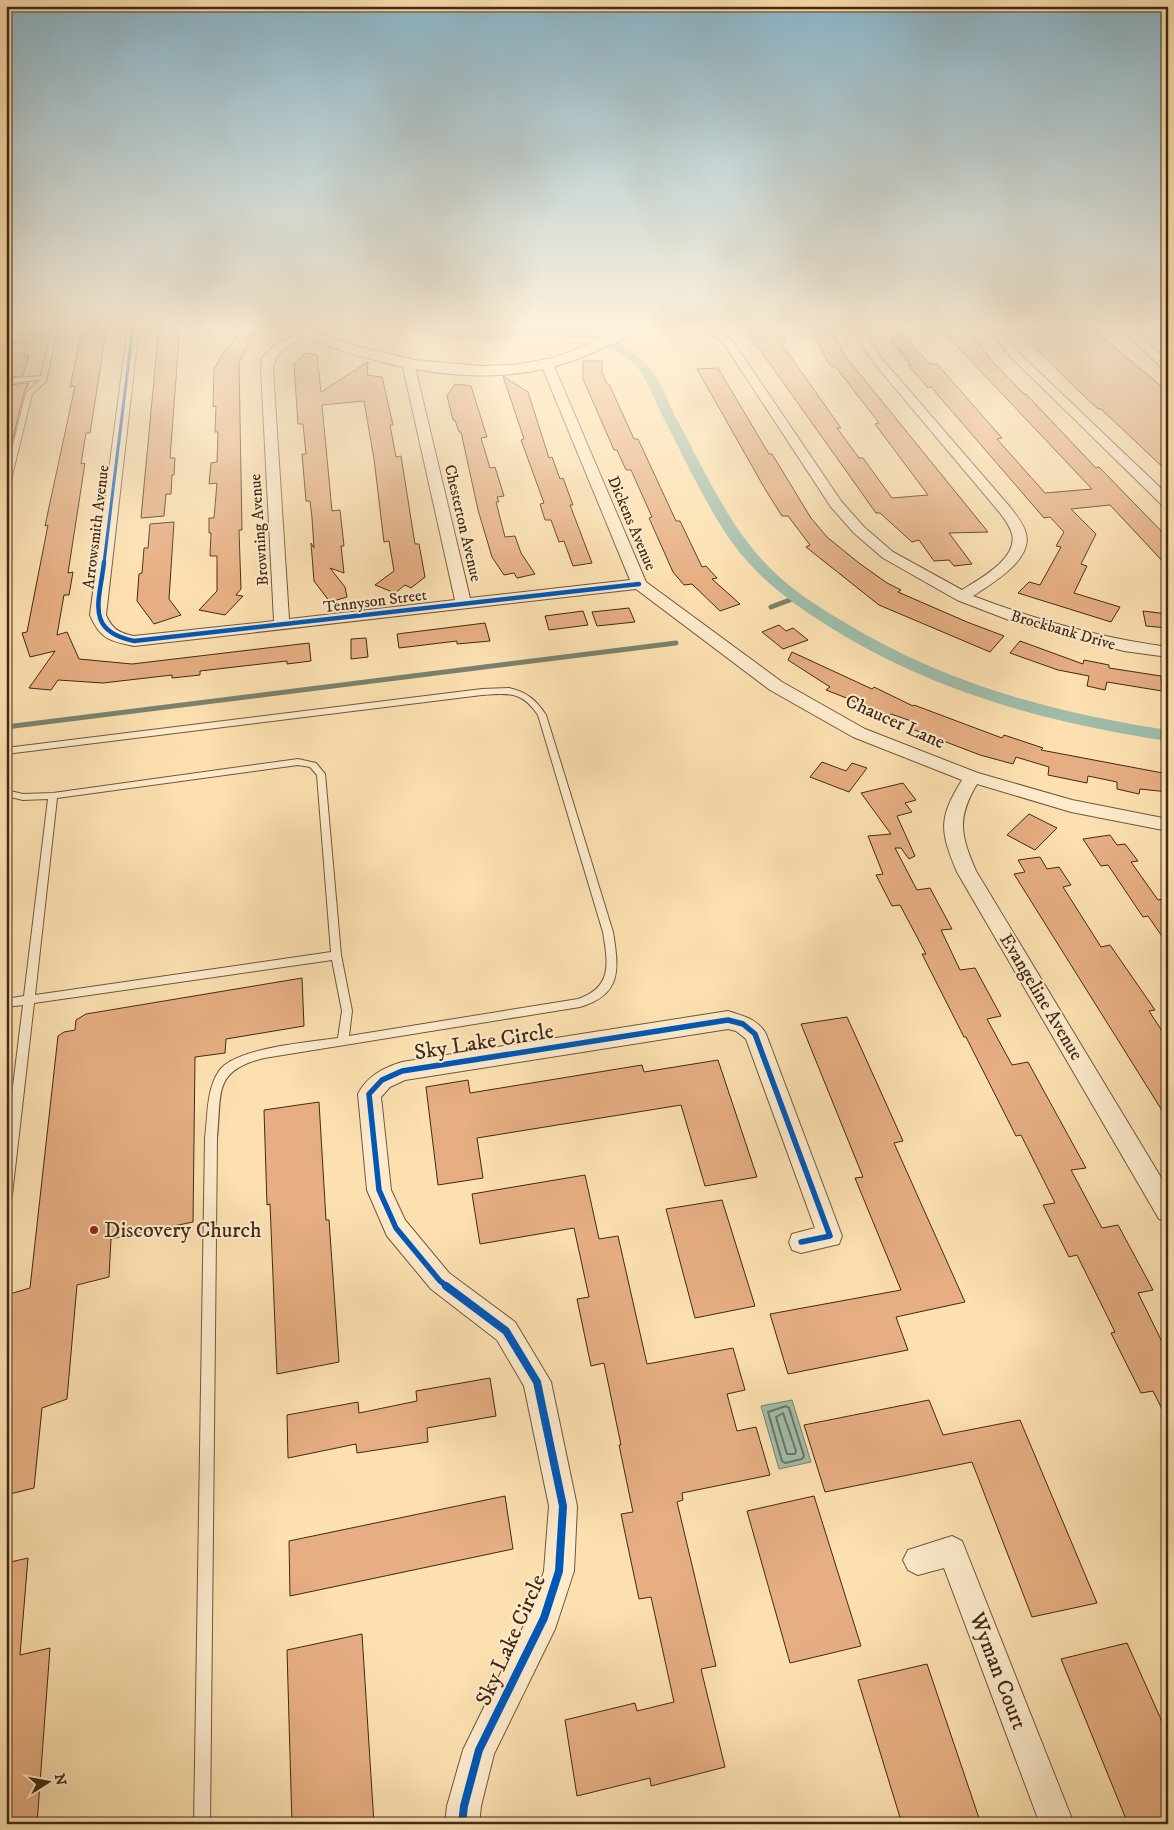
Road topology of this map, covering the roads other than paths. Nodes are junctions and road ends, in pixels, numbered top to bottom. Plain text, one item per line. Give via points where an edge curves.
1 (25, 411) edge
2 (123, 411) edge
3 (269, 411) edge
4 (419, 411) edge
5 (567, 411) edge
6 (774, 411) edge
7 (921, 411) edge
8 (1073, 411) edge
9 (6, 488) edge
10 (1168, 503) edge
11 (639, 584) junction
12 (962, 596) junction
13 (464, 604) junction
14 (282, 625) junction
15 (114, 637) joint
16 (1168, 652) edge
17 (6, 751) edge
18 (972, 777) junction
19 (6, 793) edge
20 (53, 796) junction
21 (1168, 825) edge
22 (336, 955) junction
23 (28, 1000) junction
24 (6, 1003) edge
25 (343, 1041) junction
26 (6, 1195) edge
27 (1168, 1211) edge
28 (801, 1242) dead end
29 (918, 1560) dead end
30 (202, 1824) edge
31 (462, 1824) edge
32 (1057, 1824) edge

1 - 9 lane
2 - 15 street, Arrowsmith Avenue via 98,615 103,629
3 - 14 street, Browning Avenue
4 - 13 street, Chesterton Avenue
5 - 11 street, Dickens Avenue
6 - 12 street via 836,504 859,530 888,555
7 - 12 street via 1018,528 1019,550 1009,563
8 - 10 street
11 - 13 street, Tennyson Street
11 - 18 street, Chaucer Lane via 776,686 859,733
12 - 16 street, Brockbank Drive via 1019,619 1075,635
13 - 14 street, Tennyson Street
14 - 15 street, Tennyson Street via 134,641
17 - 25 lane via 482,692 517,691 527,696 542,715 608,932 612,969 608,983 598,995 580,1003
18 - 21 street, Chaucer Lane via 1071,806
18 - 27 street, Evangeline Avenue via 957,801 952,817 954,844 967,872
19 - 20 lane via 23,797
20 - 22 lane via 298,762 313,765 321,774
20 - 23 lane
22 - 23 lane
22 - 25 lane via 347,1011
23 - 24 lane
23 - 26 lane
25 - 30 lane via 242,1060 226,1069 218,1084 211,1138
28 - 31 street, Sky Lake Circle via 830,1236 755,1034 743,1024 728,1020 402,1071 382,1080 369,1094 379,1190 396,1228 440,1281 506,1331 537,1382 563,1506 559,1572 544,1618 479,1750
29 - 32 street, Wyman Court via 952,1551

